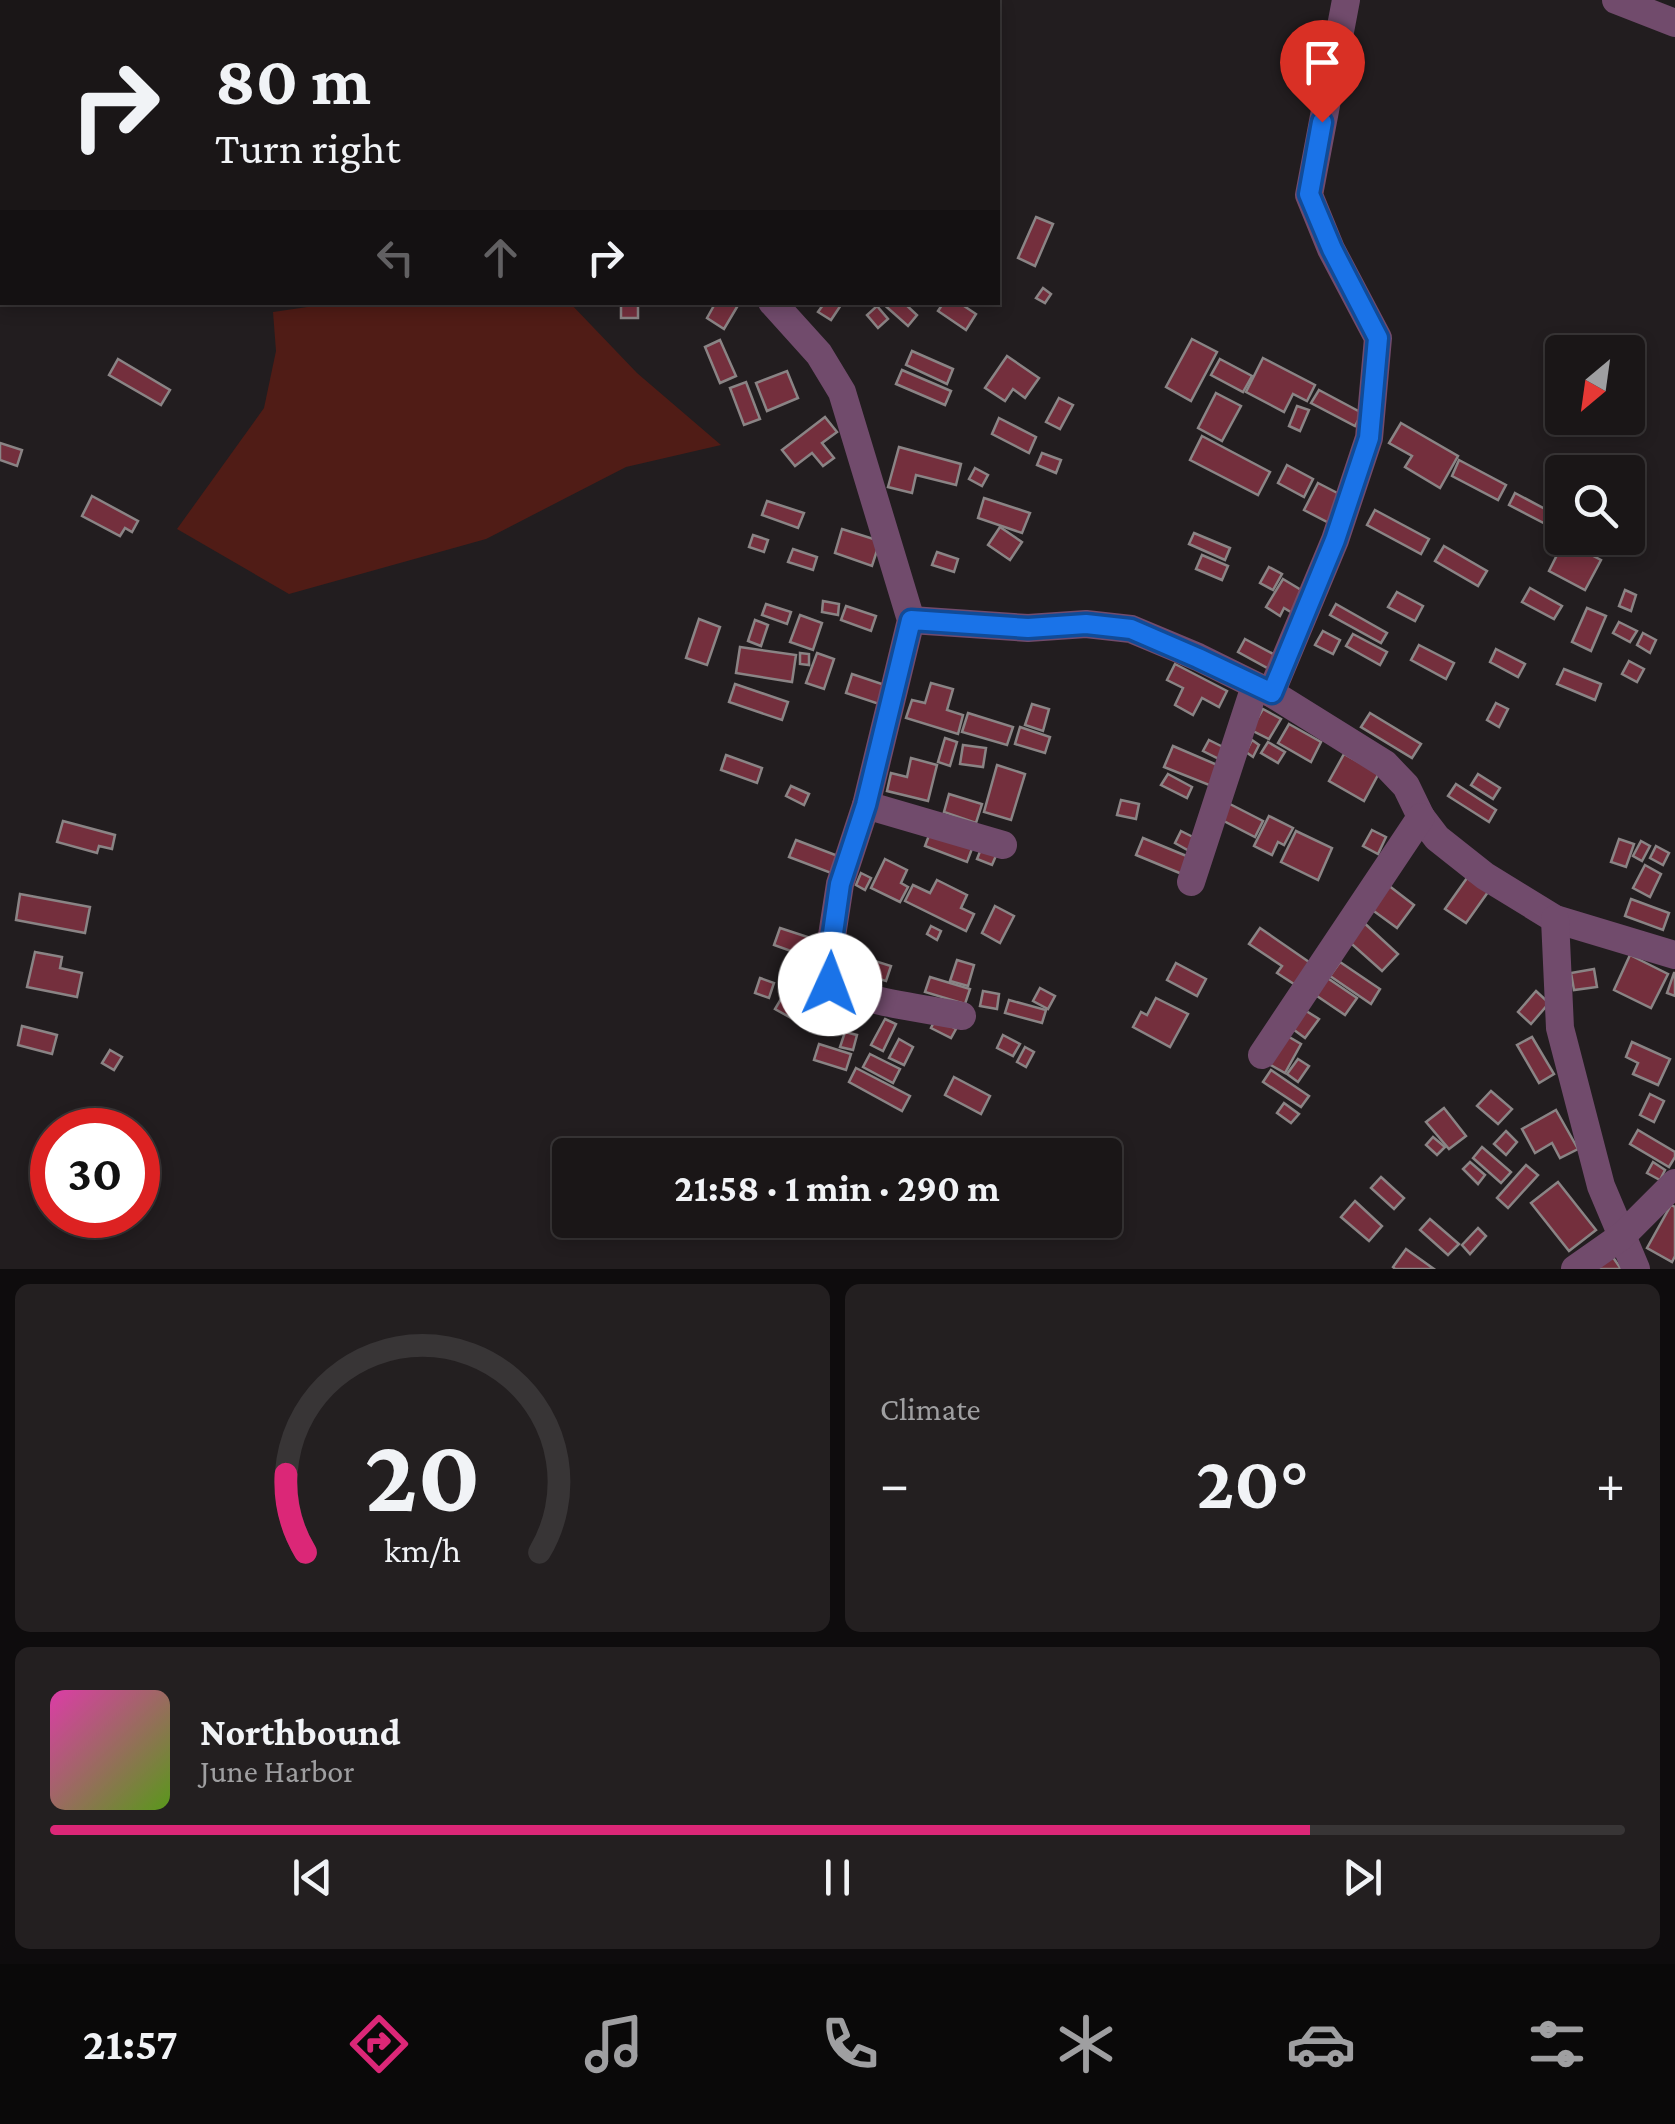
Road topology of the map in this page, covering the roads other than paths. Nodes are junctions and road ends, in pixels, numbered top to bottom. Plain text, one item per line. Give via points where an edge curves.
1 (1346, 0) edge
2 (1616, 0) edge
3 (1675, 23) edge
4 (775, 305) edge
5 (911, 620) junction
6 (1263, 689) junction
7 (866, 805) junction
8 (1421, 817) junction
9 (1003, 845) dead end
10 (1191, 882) dead end
11 (1555, 918) junction
12 (1675, 955) edge
13 (962, 1016) dead end
14 (1262, 1055) dead end
15 (1675, 1183) edge
16 (1622, 1236) junction
17 (1575, 1269) edge
18 (1636, 1269) edge

1 - 6 street via 1309,194 1378,338 1369,438 1335,540
2 - 3 street
4 - 5 street via 819,354 842,392
5 - 6 street via 1131,629
5 - 7 street
6 - 8 street via 1385,764 1406,786
6 - 10 street
7 - 9 street
7 - 13 street via 840,884 830,984
8 - 11 street via 1485,876
8 - 14 street
11 - 12 street
11 - 16 street via 1560,1028 1601,1186
15 - 16 street
16 - 17 street
16 - 18 street

